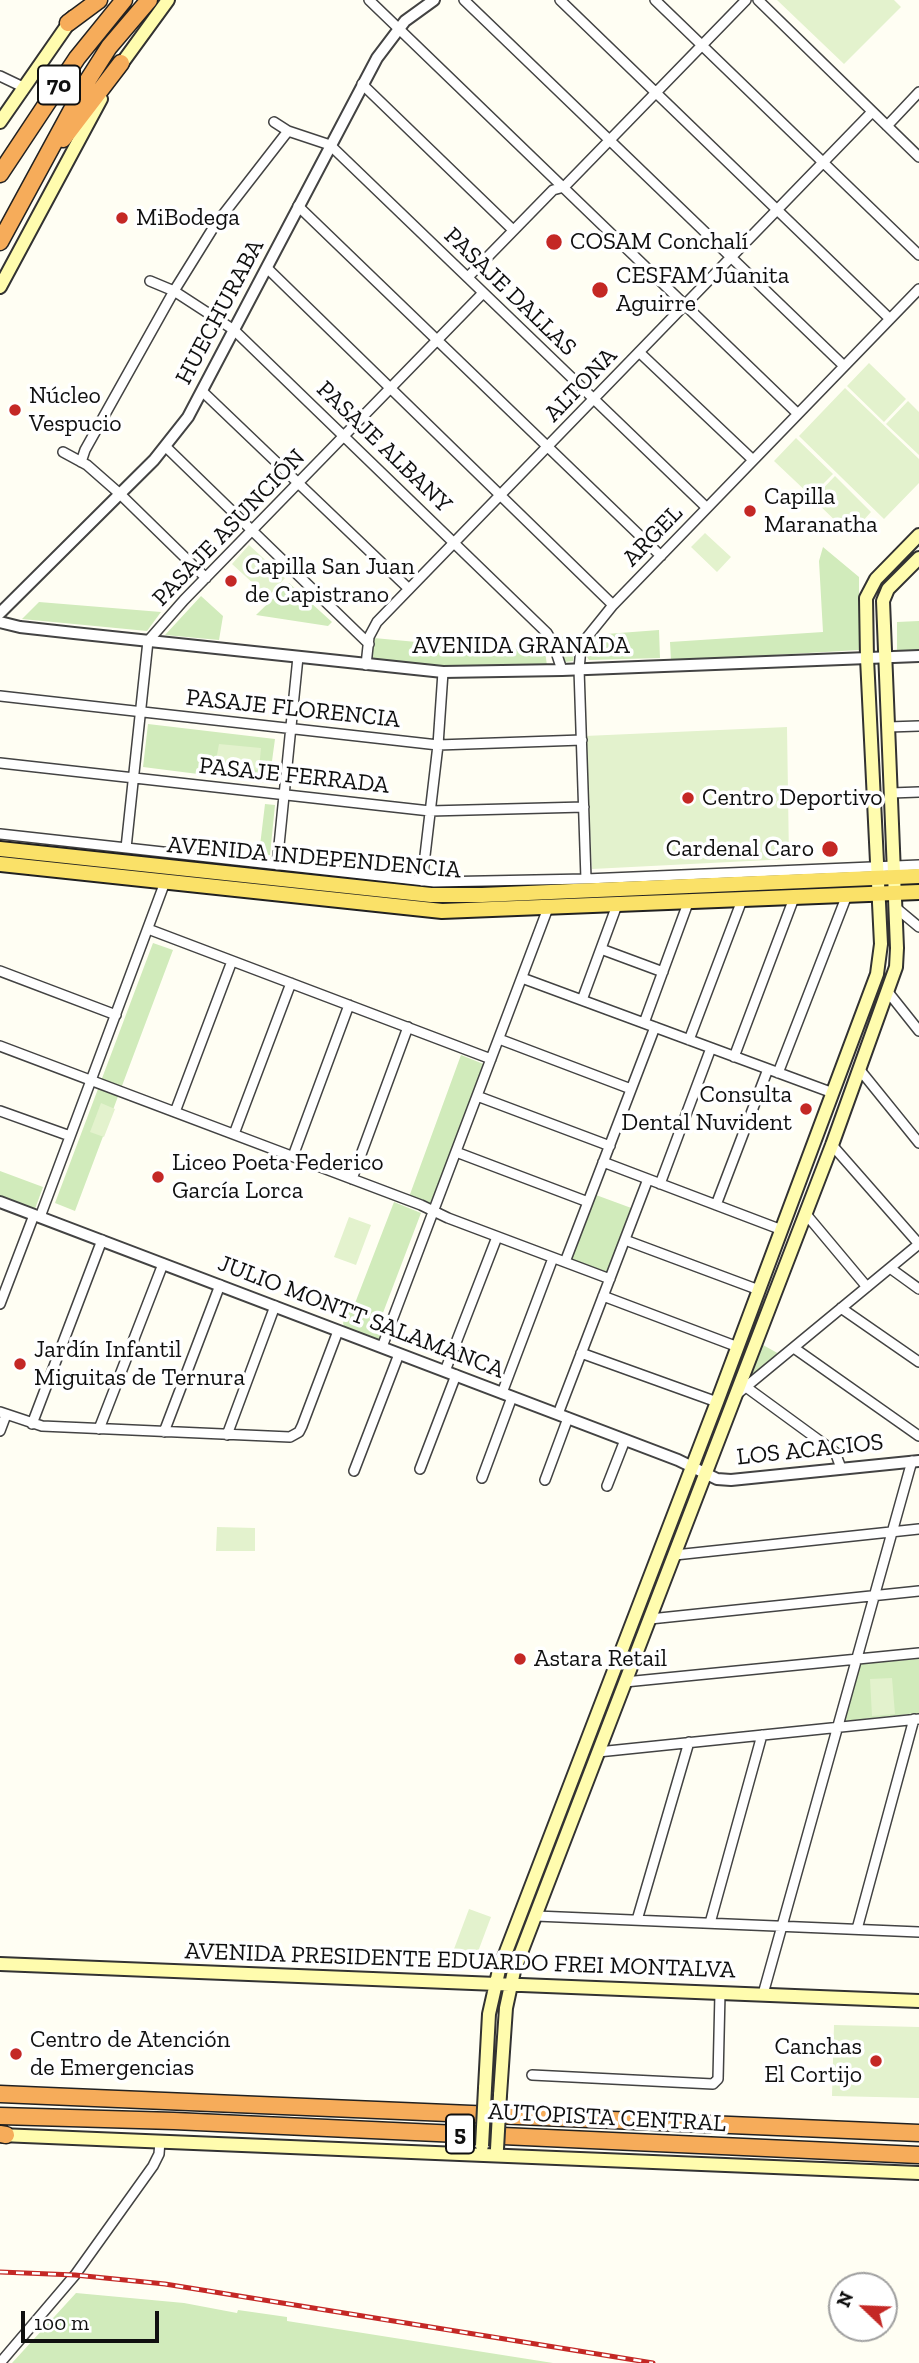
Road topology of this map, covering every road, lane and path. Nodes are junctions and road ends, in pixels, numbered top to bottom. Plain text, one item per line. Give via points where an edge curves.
1 (86, 0) edge
2 (99, 0) edge
3 (124, 0) edge
4 (149, 0) edge
5 (168, 0) edge
6 (369, 0) edge
7 (434, 0) edge
8 (464, 0) edge
9 (560, 0) edge
10 (655, 0) edge
11 (746, 0) edge
12 (758, 0) edge
13 (68, 23) junction
14 (399, 27) junction
15 (702, 45) junction
16 (121, 63) junction
17 (0, 76) edge
18 (362, 84) junction
19 (23, 87) junction
20 (919, 92) edge
21 (656, 93) junction
22 (872, 112) junction
23 (0, 122) edge
24 (274, 122) dead end
25 (887, 126) junction
26 (288, 131) junction
27 (610, 140) junction
28 (330, 145) junction
29 (919, 157) edge
30 (44, 162) junction
31 (823, 162) junction
32 (0, 174) edge
33 (564, 187) junction
34 (298, 206) junction
35 (777, 209) junction
36 (513, 230) junction
37 (0, 242) edge
38 (919, 255) edge
39 (731, 257) junction
40 (267, 268) junction
41 (468, 278) junction
42 (150, 281) dead end
43 (0, 288) edge
44 (919, 289) edge
45 (174, 292) junction
46 (483, 293) junction
47 (685, 305) junction
48 (890, 319) junction
49 (234, 330) junction
50 (437, 340) junction
51 (639, 352) junction
52 (844, 366) junction
53 (390, 388) junction
54 (203, 392) junction
55 (593, 399) junction
56 (798, 414) junction
57 (344, 436) junction
58 (166, 447) junction
59 (547, 447) junction
60 (63, 452) dead end
61 (753, 460) junction
62 (82, 462) junction
63 (298, 483) junction
64 (120, 494) junction
65 (500, 495) junction
66 (707, 508) junction
67 (252, 531) junction
68 (919, 535) edge
69 (454, 542) junction
70 (661, 556) junction
71 (919, 558) edge
72 (206, 579) junction
73 (409, 589) junction
74 (613, 605) junction
75 (0, 613) edge
76 (0, 622) edge
77 (148, 641) junction
78 (369, 644) junction
79 (919, 656) edge
80 (298, 657) junction
81 (885, 657) junction
82 (867, 658) junction
83 (366, 664) junction
84 (579, 669) junction
85 (562, 670) junction
86 (443, 671) junction
87 (0, 696) edge
88 (141, 712) junction
89 (919, 726) edge
90 (888, 727) junction
91 (291, 728) junction
92 (582, 740) junction
93 (438, 745) junction
94 (0, 763) edge
95 (134, 778) junction
96 (890, 778) junction
97 (873, 779) junction
98 (919, 792) edge
99 (891, 793) junction
100 (284, 794) junction
101 (584, 807) junction
102 (430, 811) junction
103 (0, 834) edge
104 (126, 848) junction
105 (0, 849) edge
106 (0, 864) edge
107 (278, 865) junction
108 (919, 865) edge
109 (878, 872) junction
110 (894, 872) junction
111 (919, 876) edge
112 (586, 879) junction
113 (422, 881) junction
114 (165, 882) junction
115 (919, 892) edge
116 (879, 894) junction
117 (847, 895) junction
118 (794, 898) junction
119 (742, 900) junction
120 (895, 900) junction
121 (688, 903) junction
122 (617, 905) junction
123 (548, 908) junction
124 (919, 927) edge
125 (148, 929) junction
126 (601, 949) junction
127 (232, 961) junction
128 (0, 971) edge
129 (663, 972) junction
130 (522, 978) junction
131 (291, 983) junction
132 (888, 992) junction
133 (582, 1000) junction
134 (349, 1005) junction
135 (116, 1015) junction
136 (644, 1023) junction
137 (408, 1027) junction
138 (655, 1027) junction
139 (919, 1031) edge
140 (499, 1039) junction
141 (689, 1040) junction
142 (0, 1046) edge
143 (711, 1048) junction
144 (734, 1057) junction
145 (491, 1059) junction
146 (768, 1069) junction
147 (860, 1070) junction
148 (778, 1073) junction
149 (91, 1080) junction
150 (631, 1089) junction
151 (833, 1093) junction
152 (477, 1096) junction
153 (0, 1111) edge
154 (175, 1112) junction
155 (234, 1134) junction
156 (70, 1136) junction
157 (919, 1143) edge
158 (832, 1145) junction
159 (610, 1146) junction
160 (456, 1152) junction
161 (293, 1156) junction
162 (603, 1162) junction
163 (352, 1178) junction
164 (648, 1179) junction
165 (660, 1184) junction
166 (0, 1202) edge
167 (588, 1202) junction
168 (716, 1205) junction
169 (433, 1211) junction
170 (804, 1213) junction
171 (37, 1216) junction
172 (782, 1230) junction
173 (497, 1237) junction
174 (102, 1240) junction
175 (625, 1240) junction
176 (919, 1244) edge
177 (553, 1258) junction
178 (565, 1262) junction
179 (163, 1264) junction
180 (890, 1268) junction
181 (610, 1279) junction
182 (220, 1285) junction
183 (867, 1287) junction
184 (919, 1289) edge
185 (760, 1290) junction
186 (603, 1296) junction
187 (0, 1304) edge
188 (275, 1306) junction
189 (841, 1308) junction
190 (338, 1331) junction
191 (382, 1347) junction
192 (738, 1347) junction
193 (794, 1348) junction
194 (581, 1353) junction
195 (399, 1354) junction
196 (919, 1362) edge
197 (451, 1373) junction
198 (741, 1391) junction
199 (507, 1395) junction
200 (717, 1402) junction
201 (3, 1414) edge
202 (563, 1416) junction
203 (32, 1424) junction
204 (99, 1429) junction
205 (0, 1432) edge
206 (164, 1432) junction
207 (227, 1435) junction
208 (919, 1436) edge
209 (623, 1444) junction
210 (916, 1461) edge
211 (693, 1466) junction
212 (841, 1468) junction
213 (421, 1469) dead end
214 (354, 1471) dead end
215 (706, 1473) junction
216 (482, 1478) dead end
217 (545, 1480) dead end
218 (607, 1486) dead end
219 (919, 1529) edge
220 (893, 1531) junction
221 (675, 1555) junction
222 (919, 1591) edge
223 (875, 1595) junction
224 (650, 1619) junction
225 (919, 1653) edge
226 (857, 1660) junction
227 (625, 1682) junction
228 (916, 1719) edge
229 (836, 1727) junction
230 (762, 1735) junction
231 (689, 1742) junction
232 (598, 1752) junction
233 (567, 1794) junction
234 (580, 1799) junction
235 (536, 1916) junction
236 (637, 1920) junction
237 (710, 1923) junction
238 (782, 1926) junction
239 (857, 1929) junction
240 (919, 1932) edge
241 (0, 1964) edge
242 (495, 1983) junction
243 (510, 1984) junction
244 (720, 1993) junction
245 (763, 1994) junction
246 (919, 2001) edge
247 (531, 2075) dead end
248 (0, 2094) edge
249 (0, 2116) edge
250 (919, 2125) edge
251 (877, 2131) junction
252 (919, 2133) edge
253 (2, 2135) edge
254 (160, 2141) junction
255 (482, 2150) junction
256 (497, 2152) junction
257 (919, 2155) edge
258 (919, 2173) edge
259 (0, 2363) edge

1 - 13 main road
2 - 13 highway
3 - 32 highway, 70 via 77,58
4 - 30 highway, 70 via 88,80
5 - 16 main road
6 - 14 street
7 - 14 street, HUECHURABA
8 - 27 street
9 - 21 street
10 - 15 street
11 - 15 street
12 - 22 street
13 - 19 main road
14 - 18 street, HUECHURABA
14 - 33 street
15 - 21 street
15 - 31 street
16 - 30 highway
16 - 43 main road
17 - 19 street
18 - 28 street, HUECHURABA
18 - 36 street
19 - 23 main road
20 - 25 street
21 - 27 street
21 - 35 street
22 - 25 street
22 - 31 street, ALTONA
24 - 26 street, PASAJE DALLAS
25 - 29 street
26 - 28 street, PASAJE DALLAS
26 - 45 street via 215,225
27 - 33 street
27 - 39 street
28 - 34 street, HUECHURABA
28 - 41 street, PASAJE DALLAS
30 - 37 highway, 70
31 - 35 street, ALTONA
31 - 38 street
33 - 36 street via 552,190
33 - 47 street
34 - 40 street, HUECHURABA
34 - 50 street
35 - 39 street, ALTONA
35 - 48 street
36 - 41 street
39 - 47 street, ALTONA
39 - 52 street
40 - 49 street, HUECHURABA
40 - 53 street
41 - 46 street, PASAJE DALLAS
42 - 45 street, PASAJE ALBANY
44 - 48 street, ARGEL
45 - 49 street, PASAJE ALBANY
45 - 62 street
46 - 50 street, PASAJE ASUNCIÓN
46 - 55 street, PASAJE DALLAS
47 - 51 street, ALTONA
47 - 56 street
48 - 52 street, ARGEL
49 - 54 street, HUECHURABA
49 - 57 street, PASAJE ALBANY
50 - 53 street, PASAJE ASUNCIÓN
50 - 59 street
51 - 55 street, ALTONA
51 - 61 street
52 - 56 street, ARGEL
53 - 57 street, PASAJE ASUNCIÓN
53 - 65 street
54 - 58 street, HUECHURABA
54 - 63 street
55 - 59 street, ALTONA
55 - 66 street, PASAJE DALLAS
56 - 61 street, ARGEL
57 - 63 street, PASAJE ASUNCIÓN
57 - 69 street, PASAJE ALBANY
58 - 64 street, HUECHURABA
58 - 67 street
59 - 65 street, ALTONA
59 - 70 street
60 - 62 street
61 - 66 street, ARGEL
62 - 64 street
63 - 67 street, PASAJE ASUNCIÓN
63 - 73 street
64 - 72 street
64 - 75 street, HUECHURABA
65 - 69 street, ALTONA
65 - 74 street
66 - 70 street, ARGEL
67 - 72 street, PASAJE ASUNCIÓN
67 - 78 street
68 - 82 main road via 868,591
69 - 73 street, ALTONA
69 - 85 street, PASAJE ALBANY via 547,633
70 - 74 street, ARGEL
71 - 81 main road via 885,595
72 - 77 street, PASAJE ASUNCIÓN
73 - 78 street, ALTONA via 377,622
74 - 84 street, ARGEL via 580,648
76 - 77 street, AVENIDA GRANADA
77 - 80 street, AVENIDA GRANADA
77 - 88 street, PASAJE ASUNCIÓN
78 - 83 street, ALTONA
79 - 81 street, AVENIDA GRANADA
80 - 83 street, AVENIDA GRANADA
80 - 91 street
81 - 82 street, AVENIDA GRANADA
81 - 90 main road
82 - 84 street, AVENIDA GRANADA
82 - 97 main road
83 - 86 street, AVENIDA GRANADA
84 - 85 street, AVENIDA GRANADA
84 - 92 street, ARGEL
85 - 86 street, AVENIDA GRANADA
86 - 93 street
87 - 88 street, PASAJE FLORENCIA
88 - 91 street, PASAJE FLORENCIA
88 - 95 street, PASAJE ASUNCIÓN
89 - 90 street
90 - 96 main road
91 - 93 street, PASAJE FLORENCIA
91 - 100 street
92 - 93 street, PASAJE FLORENCIA
92 - 101 street, ARGEL
93 - 102 street
94 - 95 street, PASAJE FERRADA
95 - 100 street, PASAJE FERRADA
95 - 104 street, PASAJE ASUNCIÓN
96 - 97 main road via 881,774
96 - 99 main road
97 - 109 main road
98 - 99 street
99 - 110 main road
100 - 102 street, PASAJE FERRADA
100 - 107 street
101 - 102 street, PASAJE FERRADA
101 - 112 street, ARGEL
102 - 113 street
103 - 104 street, AVENIDA INDEPENDENCIA
104 - 107 street, AVENIDA INDEPENDENCIA
105 - 109 main road, AVENIDA INDEPENDENCIA via 431,895
106 - 114 main road, AVENIDA INDEPENDENCIA
107 - 113 street, AVENIDA INDEPENDENCIA
108 - 110 street, AVENIDA INDEPENDENCIA
109 - 110 main road, AVENIDA INDEPENDENCIA
109 - 112 street, AVENIDA INDEPENDENCIA
109 - 116 main road
110 - 111 main road, AVENIDA INDEPENDENCIA
110 - 120 main road
112 - 113 street, AVENIDA INDEPENDENCIA
114 - 123 main road, AVENIDA INDEPENDENCIA via 424,911
114 - 125 street
115 - 120 main road, AVENIDA INDEPENDENCIA
116 - 117 main road, AVENIDA INDEPENDENCIA
116 - 120 main road, AVENIDA INDEPENDENCIA
116 - 151 main road via 880,966
117 - 118 main road, AVENIDA INDEPENDENCIA
117 - 148 street
118 - 119 main road, AVENIDA INDEPENDENCIA
118 - 144 street
119 - 121 main road, AVENIDA INDEPENDENCIA
119 - 141 street
120 - 124 street
120 - 132 main road via 897,957
121 - 122 main road, AVENIDA INDEPENDENCIA
121 - 129 street
122 - 123 main road, AVENIDA INDEPENDENCIA
122 - 126 street
123 - 130 street
125 - 127 street
125 - 135 street
126 - 129 street
126 - 133 street
127 - 131 street
127 - 154 street
128 - 135 street
129 - 136 street
130 - 133 street
130 - 140 street
131 - 134 street
131 - 155 street
132 - 139 street
132 - 147 main road
133 - 136 street
134 - 137 street
134 - 161 street
135 - 149 street
136 - 138 street
137 - 145 street
137 - 163 street
138 - 141 street
138 - 150 street
140 - 145 street
140 - 150 street
141 - 143 street
142 - 149 street
143 - 144 street
143 - 165 street
144 - 146 street
145 - 152 street
146 - 148 street
146 - 168 street
147 - 157 street
147 - 158 main road
148 - 151 street
149 - 154 street
149 - 156 street
150 - 159 street
151 - 172 main road
152 - 159 street
152 - 160 street
153 - 156 street
154 - 155 street
155 - 161 street
156 - 171 street
158 - 170 main road
158 - 176 street
159 - 162 street
160 - 167 street
160 - 169 street
161 - 163 street
162 - 164 street
162 - 167 street
163 - 169 street
164 - 165 street
164 - 175 street
165 - 168 street
166 - 171 street, JULIO MONTT SALAMANCA
167 - 178 street
168 - 172 street
169 - 173 street
169 - 191 street
170 - 183 street
170 - 198 main road
171 - 174 street, JULIO MONTT SALAMANCA
171 - 187 street
172 - 185 main road
173 - 177 street
173 - 197 street
174 - 179 street, JULIO MONTT SALAMANCA
174 - 203 street
175 - 181 street
175 - 185 street
176 - 180 street
177 - 178 street
177 - 199 street
178 - 181 street
179 - 182 street, JULIO MONTT SALAMANCA
179 - 204 street
180 - 183 street
180 - 184 street
181 - 186 street
182 - 188 street, JULIO MONTT SALAMANCA
182 - 206 street
183 - 189 street
185 - 192 main road
186 - 192 street
186 - 194 street
188 - 190 street, JULIO MONTT SALAMANCA
188 - 207 street
189 - 193 street
189 - 196 street
190 - 191 street, JULIO MONTT SALAMANCA
190 - 207 street via 299,1432 287,1437
191 - 195 street, JULIO MONTT SALAMANCA
192 - 200 main road
193 - 198 street
193 - 208 street
194 - 200 street
194 - 202 street
195 - 197 street, JULIO MONTT SALAMANCA
195 - 214 street
197 - 199 street, JULIO MONTT SALAMANCA
197 - 213 street
198 - 212 street via 835,1452
198 - 215 main road
199 - 202 street, JULIO MONTT SALAMANCA
199 - 216 street
200 - 211 main road
201 - 203 street
201 - 205 street
202 - 209 street, JULIO MONTT SALAMANCA
202 - 217 street
203 - 204 street
204 - 206 street
206 - 207 street
209 - 211 street, JULIO MONTT SALAMANCA
209 - 218 street
210 - 212 street, LOS ACACIOS
210 - 220 street
211 - 215 street, JULIO MONTT SALAMANCA
211 - 233 main road
212 - 215 street, LOS ACACIOS via 724,1480
215 - 221 main road
219 - 220 street
220 - 221 street
220 - 223 street
221 - 224 main road
222 - 223 street
223 - 224 street
223 - 226 street
224 - 227 main road
225 - 226 street
226 - 227 street
226 - 229 street
227 - 232 main road
228 - 229 street
228 - 239 street
229 - 230 street
229 - 238 street
230 - 231 street
230 - 237 street
231 - 232 street
231 - 236 street
232 - 234 main road
233 - 234 main road
233 - 242 main road
234 - 235 main road
235 - 236 street
235 - 243 main road
236 - 237 street
237 - 238 street
238 - 239 street
238 - 245 street
239 - 240 street
241 - 242 main road, AVENIDA PRESIDENTE EDUARDO FREI MONTALVA
242 - 243 main road, AVENIDA PRESIDENTE EDUARDO FREI MONTALVA
242 - 255 main road, bridge via 489,2014
243 - 244 main road, AVENIDA PRESIDENTE EDUARDO FREI MONTALVA
243 - 256 main road, bridge
244 - 245 main road, AVENIDA PRESIDENTE EDUARDO FREI MONTALVA
244 - 247 street via 718,2079 713,2084
245 - 246 main road, AVENIDA PRESIDENTE EDUARDO FREI MONTALVA
248 - 251 highway, AUTOPISTA CENTRAL / 5
249 - 257 highway, AUTOPISTA CENTRAL / 5
250 - 251 highway
251 - 252 highway, AUTOPISTA CENTRAL / 5
253 - 254 main road
254 - 255 main road
254 - 259 street via 153,2166 75,2274
255 - 256 main road
256 - 258 main road

